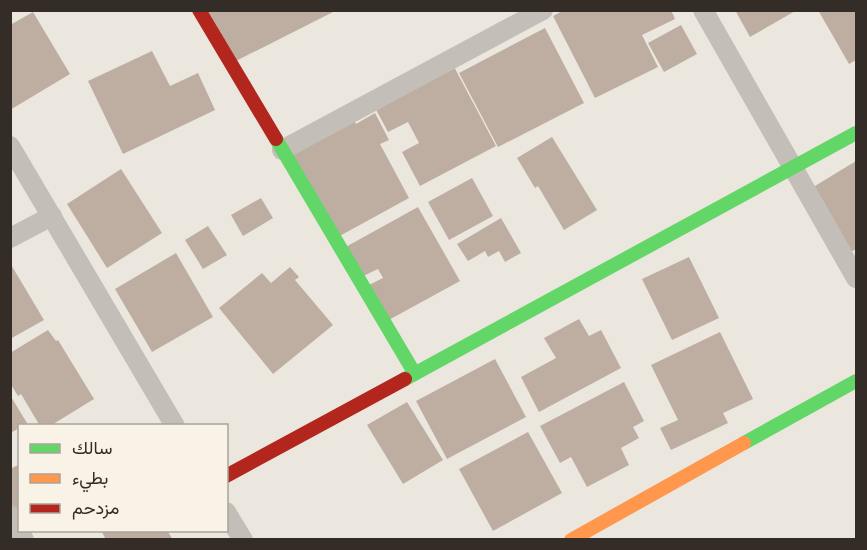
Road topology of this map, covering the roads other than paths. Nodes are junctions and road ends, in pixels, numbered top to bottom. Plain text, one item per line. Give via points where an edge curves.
1 (199, 10) edge
2 (543, 10) edge
3 (703, 10) edge
4 (856, 133) edge
5 (10, 146) edge
6 (282, 150) junction
7 (793, 167) junction
8 (52, 216) junction
9 (10, 238) edge
10 (856, 278) edge
11 (415, 374) junction
12 (856, 381) edge
13 (175, 424) edge
14 (228, 476) edge
15 (228, 515) edge
16 (243, 540) edge
17 (571, 540) edge

1 - 6 street
2 - 6 street
3 - 7 street
4 - 7 street
5 - 8 street
6 - 11 street
7 - 10 street
7 - 11 street
8 - 9 street
8 - 13 street
11 - 14 street
12 - 17 street
15 - 16 street

